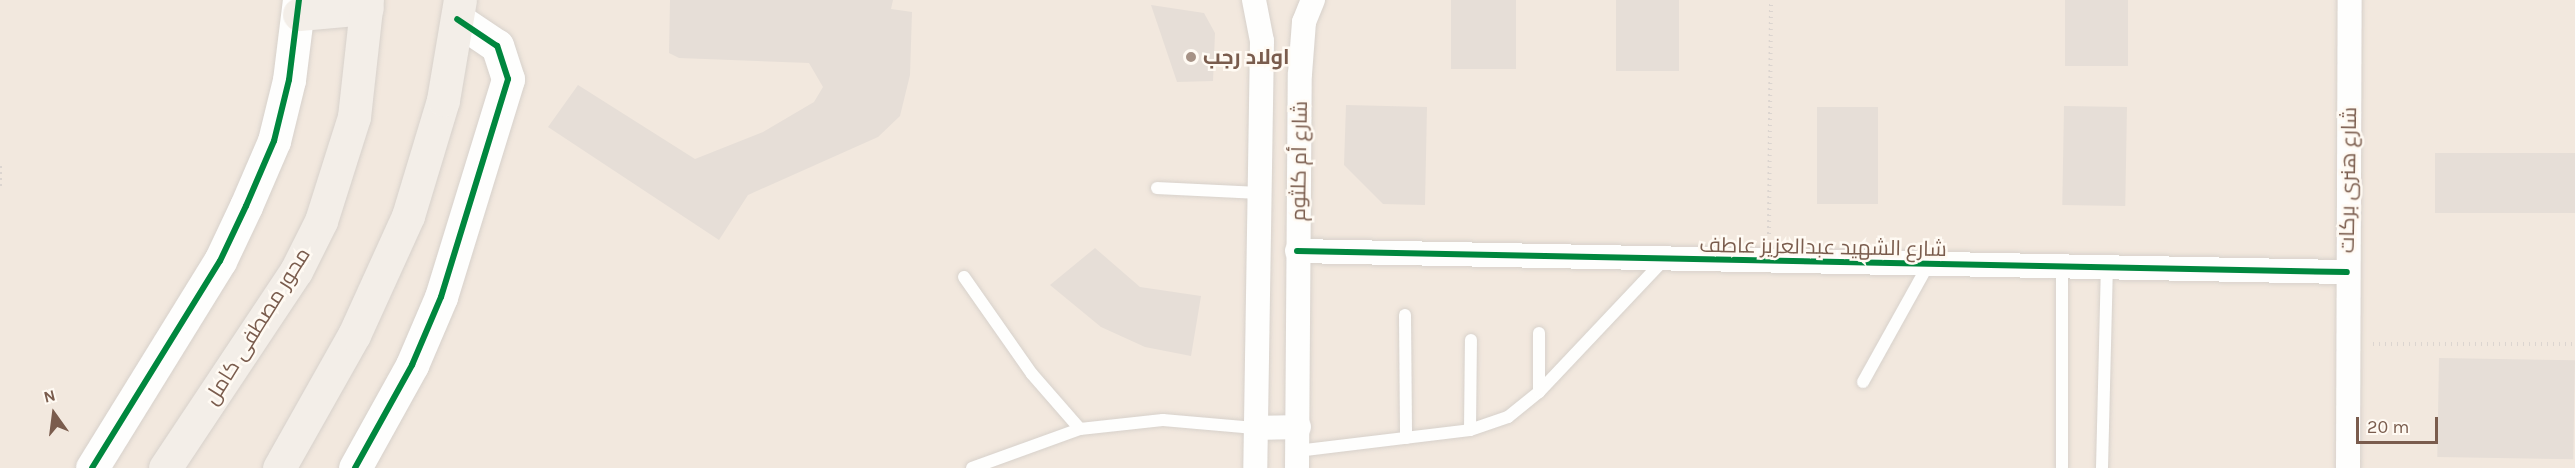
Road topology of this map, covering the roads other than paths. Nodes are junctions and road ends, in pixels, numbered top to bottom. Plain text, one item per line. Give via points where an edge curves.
1 (1254, 0) edge
2 (1313, 0) edge
3 (2350, 0) edge
4 (294, 3) edge
5 (367, 4) edge
6 (458, 10) edge
7 (1156, 188) dead end
8 (1259, 193) junction
9 (1297, 251) junction
10 (1664, 260) junction
11 (1928, 265) junction
12 (2062, 267) junction
13 (2107, 268) junction
14 (2347, 272) junction
15 (964, 277) dead end
16 (1405, 315) dead end
17 (1539, 333) dead end
18 (1471, 340) dead end
19 (1863, 382) dead end
20 (1539, 392) junction
21 (1299, 427) junction
22 (1255, 428) junction
23 (1080, 429) junction
24 (1470, 430) junction
25 (1406, 438) junction
26 (1297, 460) edge
27 (92, 468) edge
28 (165, 468) edge
29 (279, 468) edge
30 (355, 468) edge
31 (972, 468) edge
32 (1255, 468) edge
33 (2062, 468) edge
34 (2102, 468) edge
35 (2348, 468) edge

1 - 8 street, شارع أم كلثوم via 1262,41
2 - 9 street, شارع أم كلثوم via 1304,22 1300,74
3 - 14 street, شارع هنرى بركات
4 - 5 main road
4 - 27 street via 274,141 246,206 220,261
5 - 28 main road, محور مصطفى كامل via 354,117 321,221 296,271
6 - 29 main road via 443,100 408,216 354,335
6 - 30 street via 497,46 508,79 441,297 412,365
7 - 8 lane
8 - 22 street, شارع أم كلثوم
9 - 10 street, شارع الشهيد عبدالعزيز عاطف
9 - 21 street, شارع أم كلثوم
10 - 11 street, شارع الشهيد عبدالعزيز عاطف
10 - 20 lane
11 - 12 street, شارع الشهيد عبدالعزيز عاطف
11 - 19 lane
12 - 13 street, شارع الشهيد عبدالعزيز عاطف
12 - 33 lane
13 - 14 street, شارع الشهيد عبدالعزيز عاطف
13 - 34 lane
14 - 35 street, شارع هنرى بركات
15 - 23 lane via 1032,374
16 - 25 lane
17 - 20 lane
18 - 24 lane
20 - 24 lane via 1508,417
21 - 22 street
21 - 26 street, شارع أم كلثوم
22 - 23 lane via 1163,420
22 - 32 street, شارع أم كلثوم
23 - 31 lane
24 - 25 lane
25 - 26 lane

